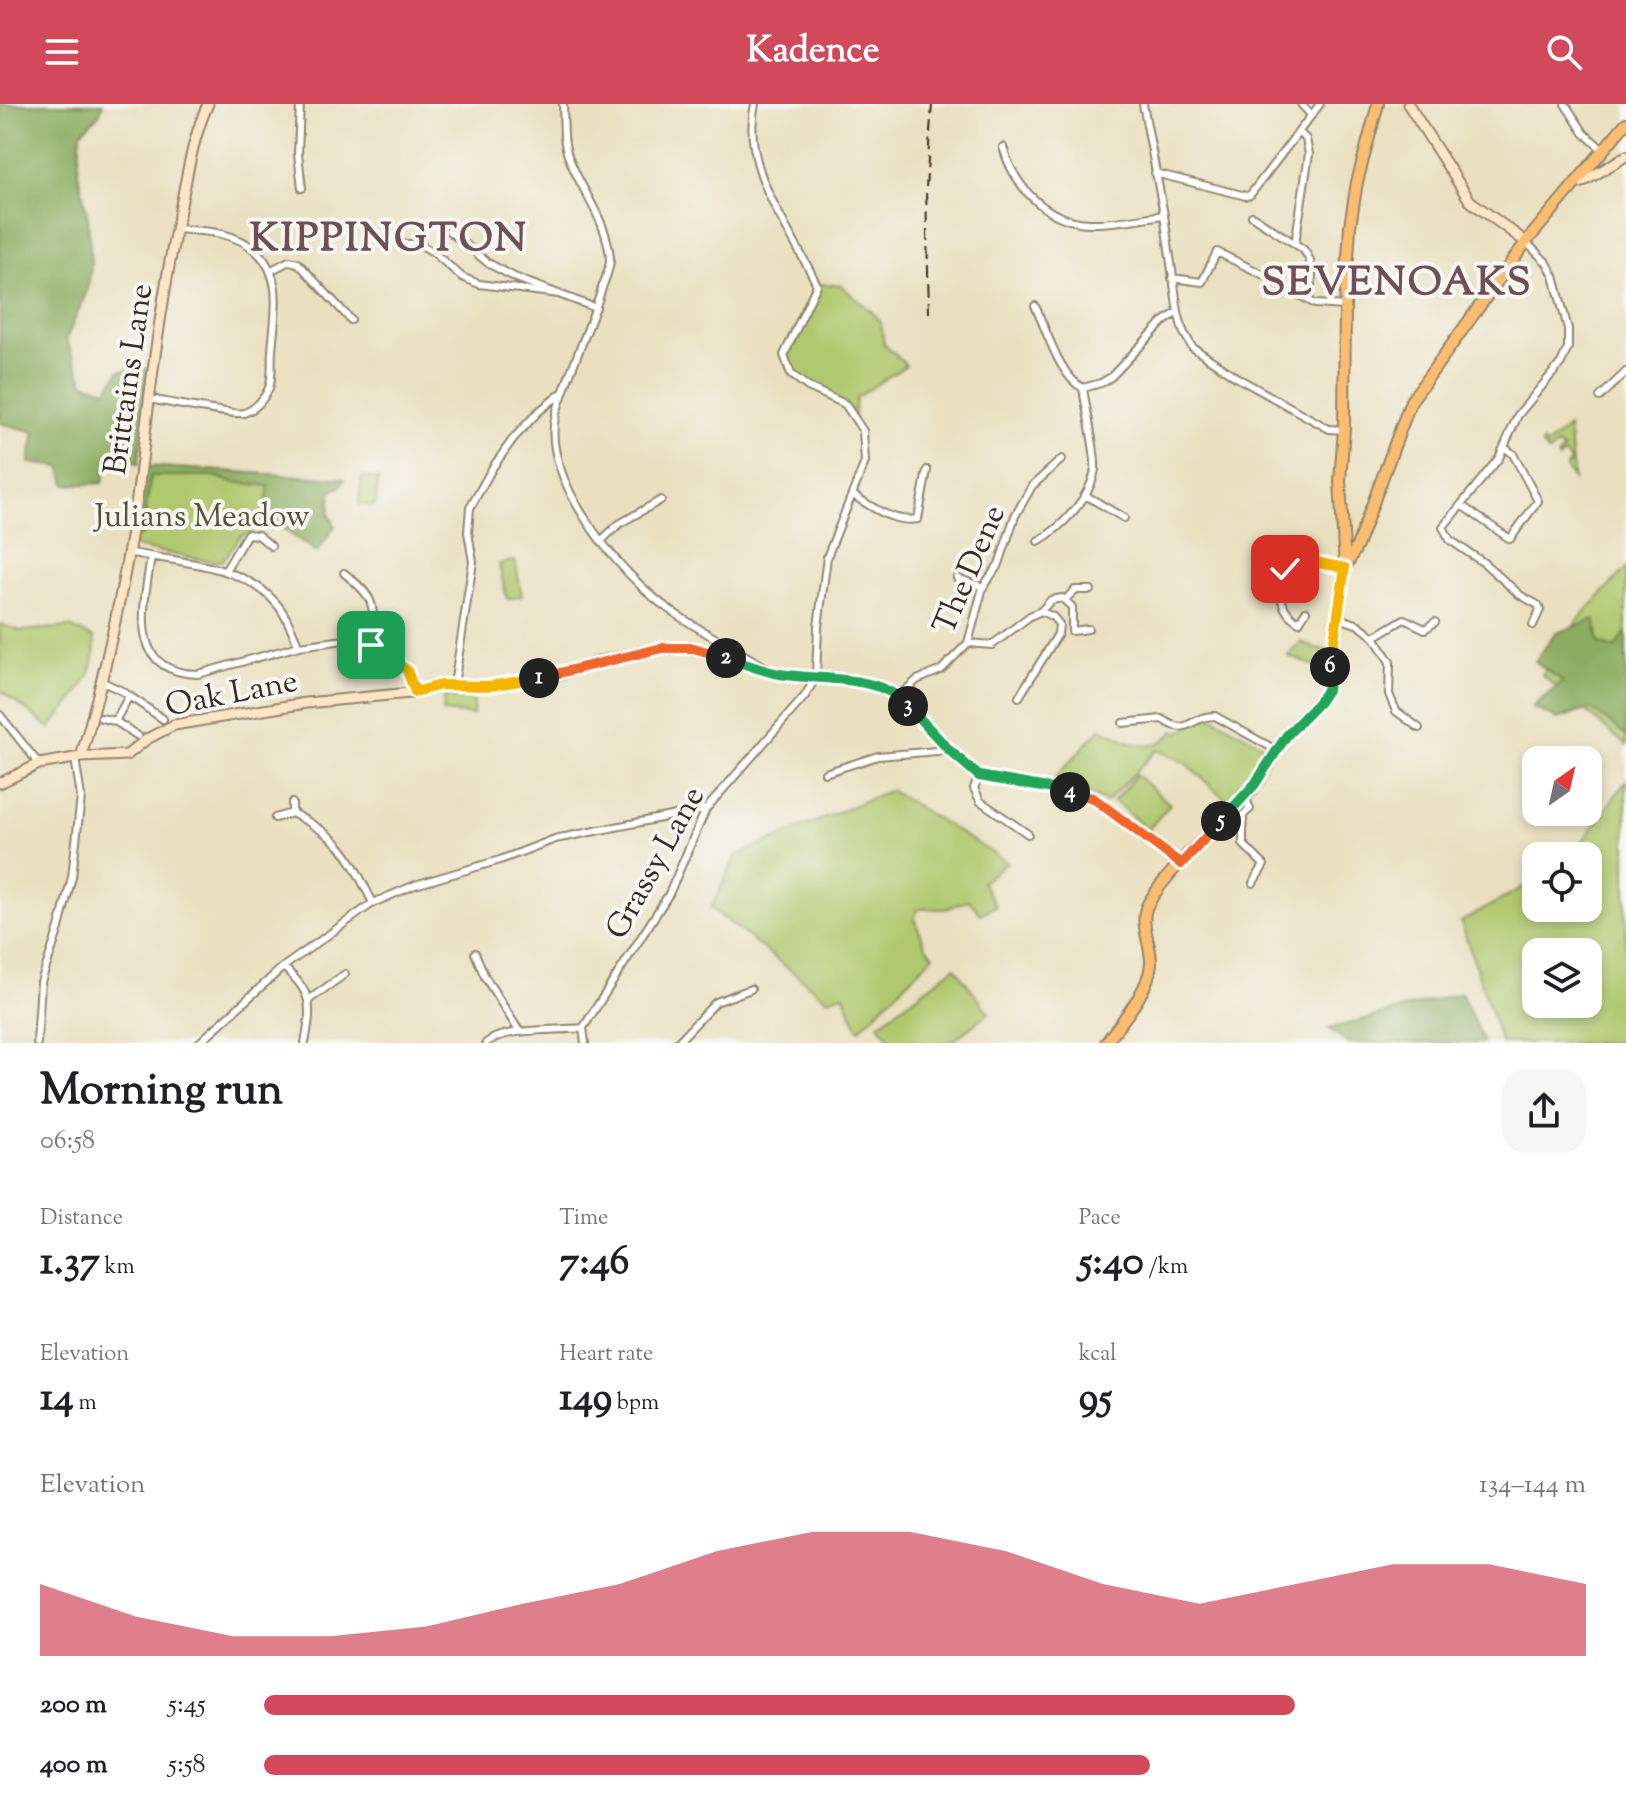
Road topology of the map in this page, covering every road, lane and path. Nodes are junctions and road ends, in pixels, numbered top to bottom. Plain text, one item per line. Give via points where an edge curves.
1 (208, 104) edge
2 (300, 104) edge
3 (563, 104) edge
4 (755, 104) edge
5 (1143, 104) edge
6 (1301, 104) edge
7 (1320, 104) edge
8 (1378, 104) edge
9 (1408, 104) edge
10 (1565, 104) edge
11 (1311, 115) junction
12 (1626, 123) edge
13 (1299, 132) junction
14 (1003, 147) dead end
15 (1603, 150) junction
16 (1626, 156) edge
17 (1595, 160) junction
18 (1604, 169) junction
19 (1155, 173) junction
20 (1577, 183) junction
21 (302, 188) dead end
22 (1164, 215) junction
23 (1252, 216) dead end
24 (176, 229) junction
25 (449, 231) dead end
26 (1526, 242) junction
27 (402, 244) dead end
28 (1295, 244) junction
29 (270, 271) junction
30 (1172, 278) junction
31 (559, 294) junction
32 (1309, 298) junction
33 (1035, 306) dead end
34 (1345, 306) junction
35 (596, 308) junction
36 (1178, 312) junction
37 (351, 320) dead end
38 (1626, 372) edge
39 (1083, 388) junction
40 (565, 389) junction
41 (1600, 397) dead end
42 (148, 399) junction
43 (1344, 430) junction
44 (1506, 444) junction
45 (1062, 459) dead end
46 (927, 470) dead end
47 (853, 495) junction
48 (1085, 495) junction
49 (661, 500) dead end
50 (1461, 505) junction
51 (1124, 518) dead end
52 (602, 540) junction
53 (1038, 541) dead end
54 (1344, 545) junction
55 (271, 546) dead end
56 (1357, 546) junction
57 (128, 552) junction
58 (151, 557) junction
59 (1282, 558) dead end
60 (1293, 558) junction
61 (1345, 568) junction
62 (225, 571) junction
63 (344, 573) dead end
64 (963, 576) dead end
65 (983, 587) junction
66 (1091, 590) dead end
67 (1066, 599) junction
68 (1041, 611) junction
69 (1306, 611) dead end
70 (1336, 617) junction
71 (1435, 622) dead end
72 (1533, 625) dead end
73 (1088, 629) dead end
74 (1374, 637) junction
75 (968, 643) junction
76 (371, 645) junction
77 (299, 646) junction
78 (777, 674) junction
79 (816, 677) junction
80 (103, 682) junction
81 (454, 685) junction
82 (1016, 685) dead end
83 (1024, 690) junction
84 (415, 692) junction
85 (899, 696) junction
86 (1019, 697) dead end
87 (128, 698) junction
88 (0, 715) edge
89 (101, 718) dead end
90 (163, 719) dead end
91 (115, 721) junction
92 (1123, 723) dead end
93 (1419, 728) dead end
94 (138, 736) dead end
95 (949, 750) junction
96 (1277, 751) junction
97 (78, 757) junction
98 (39, 764) junction
99 (825, 773) dead end
100 (979, 776) junction
101 (0, 783) edge
102 (1245, 797) junction
103 (292, 803) dead end
104 (706, 809) junction
105 (292, 813) junction
106 (275, 818) dead end
107 (1028, 834) dead end
108 (1181, 864) junction
109 (1253, 883) dead end
110 (373, 903) junction
111 (475, 953) dead end
112 (283, 967) junction
113 (345, 974) dead end
114 (751, 989) dead end
115 (310, 999) junction
116 (583, 1028) junction
117 (519, 1031) junction
118 (37, 1043) edge
119 (199, 1043) edge
120 (305, 1043) edge
121 (486, 1043) edge
122 (585, 1043) edge
123 (677, 1043) edge
124 (1106, 1043) edge

1 - 24 street, Brittains Lane via 196,130
2 - 21 street
3 - 35 street via 568,156 607,241 610,262
4 - 47 street via 751,122 767,193 817,285 784,355 791,374 845,404 863,431 865,462
5 - 19 street
6 - 11 street
7 - 11 street
8 - 34 main road via 1352,207
9 - 26 street via 1470,201
10 - 15 street
11 - 13 street
12 - 15 main road
13 - 19 street via 1250,195
13 - 28 street via 1309,154
14 - 22 street via 1020,185 1054,213 1089,223
15 - 17 main road
16 - 18 street
17 - 18 street
17 - 20 main road
18 - 20 street
19 - 22 street
20 - 26 main road
22 - 30 street
23 - 28 street
24 - 29 street via 215,231 245,243
24 - 42 street, Brittains Lane
25 - 31 street via 488,263
26 - 44 street via 1554,276 1569,344 1561,363 1521,409
26 - 56 main road via 1408,407
27 - 31 street via 419,244 479,284
28 - 32 street via 1309,256 1313,269
29 - 37 street via 289,261 298,263
29 - 42 street via 276,296 270,386 255,409 240,415
30 - 32 street via 1202,282 1217,252
30 - 36 street
31 - 35 street
32 - 34 street via 1315,304
33 - 39 street via 1065,371
34 - 43 main road
35 - 40 street
36 - 39 street via 1111,377
36 - 43 street via 1197,352 1329,429
38 - 41 street
39 - 48 street via 1096,468
40 - 52 street via 555,417 555,453 571,494
40 - 81 street via 513,439 470,508 473,562
42 - 57 street, Brittains Lane
43 - 54 main road
44 - 50 street
44 - 50 street via 1538,501 1510,539
45 - 65 street, The Dene via 1036,482 1015,516 996,570
46 - 47 street via 918,519 904,521
47 - 79 street via 827,557
48 - 51 street
48 - 53 street
49 - 52 street
50 - 72 street via 1443,527 1450,540 1538,605
52 - 78 street via 642,588 670,610
54 - 56 main road
54 - 61 main road
55 - 62 street via 258,535 247,534
56 - 61 main road
57 - 58 street
57 - 80 street, Brittains Lane
58 - 62 street
58 - 77 street via 142,622 150,651 173,670 198,674
59 - 60 street
60 - 61 street
60 - 69 street via 1285,569 1281,603 1299,622
61 - 70 main road
62 - 77 street via 251,582 276,602
63 - 76 street via 365,589 374,606
64 - 65 street
65 - 75 street, The Dene
66 - 67 street via 1075,590
67 - 68 street via 1051,600
67 - 73 street via 1073,610 1072,631
68 - 75 street via 992,645
68 - 83 street via 1059,624 1058,634
70 - 74 street
70 - 96 main road via 1327,690
71 - 74 street via 1425,629 1404,619
74 - 93 street via 1390,662 1389,694 1396,711
75 - 85 street, The Dene via 941,670 917,680
76 - 77 street via 345,640
76 - 84 street via 407,670
78 - 79 street, Oak Lane
78 - 81 street, Oak Lane via 694,648 662,648 562,674 489,686
79 - 85 street, Oak Lane via 859,681
79 - 104 street, Grassy Lane
80 - 87 street
80 - 97 street, Brittains Lane
81 - 84 street, Oak Lane
82 - 83 street
83 - 86 street
84 - 97 street, Oak Lane via 179,724 161,730 127,755
85 - 95 street, Oak Lane
87 - 90 street
87 - 91 street
88 - 98 street
89 - 91 street
91 - 94 street
92 - 96 street via 1162,719 1175,728 1215,716
95 - 99 street via 878,756
95 - 100 street, Oak Lane
96 - 102 main road
97 - 98 street, Oak Lane
97 - 118 street via 81,797 72,877 41,982
98 - 101 street, Oak Lane
100 - 107 street via 974,788 980,801
100 - 108 street via 1093,798
102 - 108 main road
102 - 109 street via 1250,809 1243,815 1243,844 1264,865
103 - 105 street
104 - 110 street via 555,839
104 - 116 street, Grassy Lane via 669,894
105 - 106 street
105 - 110 street via 332,836
108 - 124 main road via 1146,909 1148,976
110 - 112 street
111 - 117 street
112 - 115 street
112 - 119 street
113 - 115 street
114 - 123 street via 716,1002
115 - 120 street
116 - 117 street
116 - 122 street
117 - 121 street

